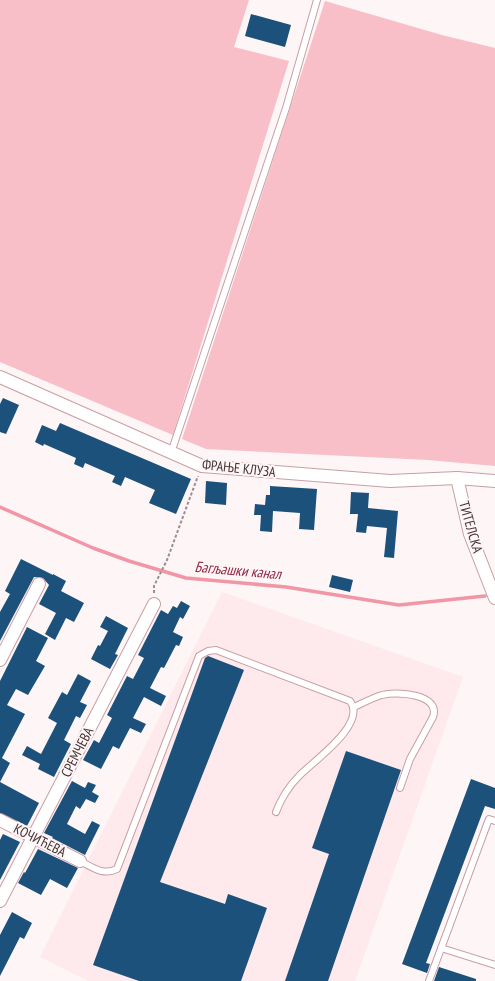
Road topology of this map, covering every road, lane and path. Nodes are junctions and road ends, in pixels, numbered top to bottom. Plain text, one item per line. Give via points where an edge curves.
1 (317, 0) edge
2 (0, 377) edge
3 (171, 453) junction
4 (202, 466) junction
5 (457, 478) junction
6 (495, 481) edge
7 (39, 584) dead end
8 (154, 586) dead end
9 (495, 598) edge
10 (154, 604) dead end
11 (0, 660) edge
12 (354, 707) junction
13 (400, 788) dead end
14 (276, 812) dead end
15 (0, 820) edge
16 (495, 821) edge
17 (33, 837) junction
18 (80, 861) joint
19 (0, 901) edge
20 (441, 948) junction
21 (495, 965) edge
22 (429, 981) edge

1 - 3 lane via 286,108
2 - 3 street, ФРАЊЕ КЛУЗА
3 - 4 street, ФРАЊЕ КЛУЗА
4 - 5 street, ФРАЊЕ КЛУЗА via 390,481
4 - 8 path via 167,560
5 - 6 street, ФРАЊЕ КЛУЗА
5 - 9 street, ТИТЕЛСКА via 470,534
7 - 11 street
10 - 17 street, СРЕМЧЕВА
12 - 13 lane via 382,695 396,693 420,697 432,706 434,712 410,760
12 - 14 lane via 354,715 345,731 322,757 291,784
12 - 18 lane via 350,702 216,650 203,653 117,869 100,872
15 - 17 street, КОЧИЋЕВА
16 - 20 lane via 489,820
17 - 18 street, КОЧИЋЕВА
17 - 19 street, СРЕМЧЕВА
20 - 21 lane
20 - 22 lane

